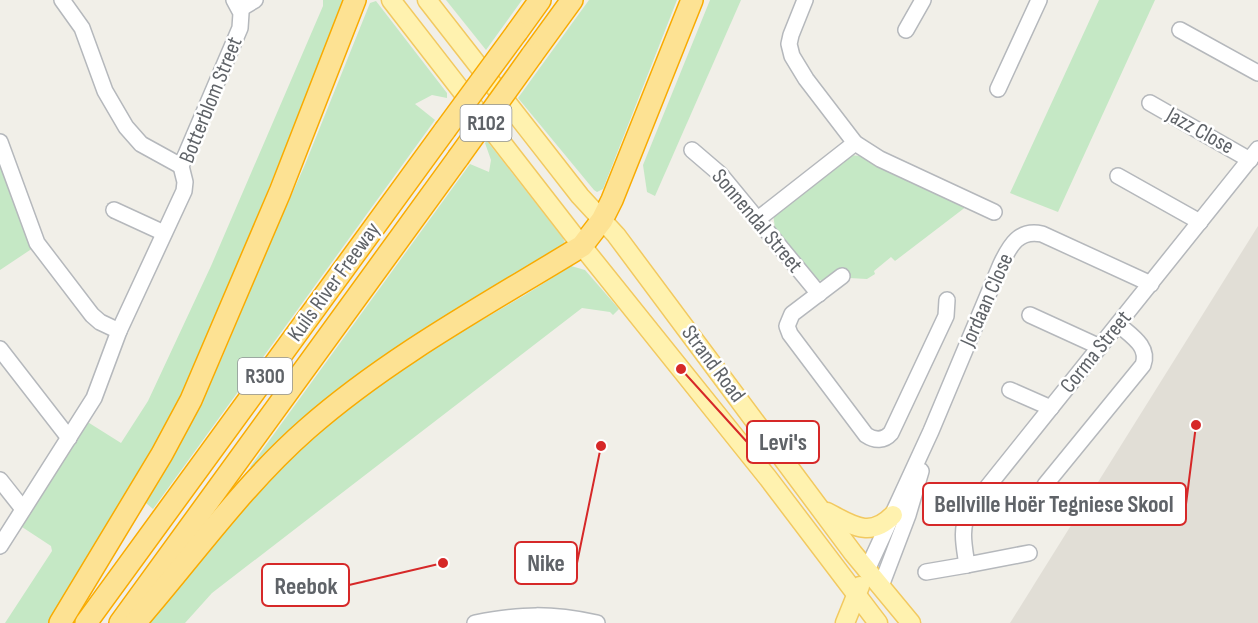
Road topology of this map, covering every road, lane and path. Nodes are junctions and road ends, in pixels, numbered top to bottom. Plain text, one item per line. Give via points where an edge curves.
1 (62, 0) edge
2 (255, 0) edge
3 (355, 0) edge
4 (391, 0) edge
5 (427, 0) edge
6 (540, 0) edge
7 (572, 0) edge
8 (692, 0) edge
9 (805, 0) edge
10 (923, 0) edge
11 (1039, 0) edge
12 (237, 4) edge
13 (906, 30) dead end
14 (1180, 30) dead end
15 (1258, 73) edge
16 (998, 88) dead end
17 (1150, 103) dead end
18 (0, 142) edge
19 (855, 143) junction
20 (692, 150) dead end
21 (1254, 154) edge
22 (181, 166) junction
23 (1118, 176) dead end
24 (114, 210) dead end
25 (994, 212) dead end
26 (758, 219) junction
27 (602, 220) junction
28 (1200, 222) junction
29 (164, 233) junction
30 (582, 246) junction
31 (842, 276) dead end
32 (1151, 284) junction
33 (819, 294) junction
34 (947, 300) dead end
35 (1030, 315) dead end
36 (1118, 324) junction
37 (119, 331) junction
38 (1100, 347) junction
39 (0, 349) edge
40 (1010, 390) dead end
41 (1051, 408) junction
42 (932, 431) junction
43 (69, 438) junction
44 (0, 480) edge
45 (1045, 485) dead end
46 (23, 509) junction
47 (823, 510) junction
48 (893, 515) junction
49 (0, 546) edge
50 (1029, 553) dead end
51 (967, 565) junction
52 (867, 570) junction
53 (926, 572) dead end
54 (881, 586) junction
55 (857, 594) junction
56 (872, 620) edge
57 (60, 623) edge
58 (86, 623) edge
59 (120, 623) edge
60 (135, 623) edge
61 (475, 623) edge
62 (597, 623) edge
63 (845, 623) edge
64 (911, 623) edge

1 - 22 street via 82,28 105,92 126,127 141,144
2 - 12 street
3 - 57 highway via 191,400
4 - 30 main road, R102
5 - 27 main road, R102
6 - 58 highway, Kuils River Freeway / R300, bridge
7 - 59 highway, Kuils River Freeway / R300, bridge
8 - 27 highway
9 - 19 street via 791,35 792,56
10 - 13 street
11 - 16 street
12 - 22 street, Botterblom Street via 242,17 238,36
14 - 15 street
17 - 21 street, Jazz Close
18 - 37 street via 38,243 92,315
19 - 25 street via 880,159
19 - 26 street
20 - 26 street, Sonnendal Street via 720,174
21 - 28 street, Corma Street
22 - 29 street, Botterblom Street via 185,187
23 - 28 street
24 - 29 street
26 - 33 street, Sonnendal Street
27 - 30 highway
27 - 47 main road, Strand Road / R102
28 - 32 street, Corma Street
29 - 37 street, Botterblom Street
30 - 55 main road, Strand Road / R102
30 - 60 highway via 336,404 280,454
31 - 33 street, Sonnendal Street
32 - 36 street, Corma Street
32 - 42 street, Jordaan Close via 1042,234 1027,233 1017,238 1005,256
33 - 34 street, Sonnendal Street via 792,314 787,322 788,331 866,435 878,440 891,433 946,316
35 - 38 street
36 - 38 street, Corma Street
36 - 45 street via 1144,350 1143,365
37 - 43 street, Botterblom Street via 97,393
38 - 41 street, Corma Street
39 - 43 street
40 - 41 street
41 - 51 street, Corma Street via 969,510 962,533
42 - 48 street, Jordaan Close
42 - 54 street, Jordaan Close via 908,515
43 - 46 street, Botterblom Street
44 - 46 street
46 - 49 street, Botterblom Street
47 - 48 main road via 864,529 875,528
47 - 52 main road, Strand Road / R102
48 - 52 street, Jordaan Close
50 - 51 street
51 - 53 street
52 - 54 main road, Strand Road / R102
52 - 55 main road
54 - 56 main road
54 - 64 main road, Strand Road / R102
55 - 56 main road, Strand Road / R102
55 - 63 main road
61 - 62 street via 547,615

